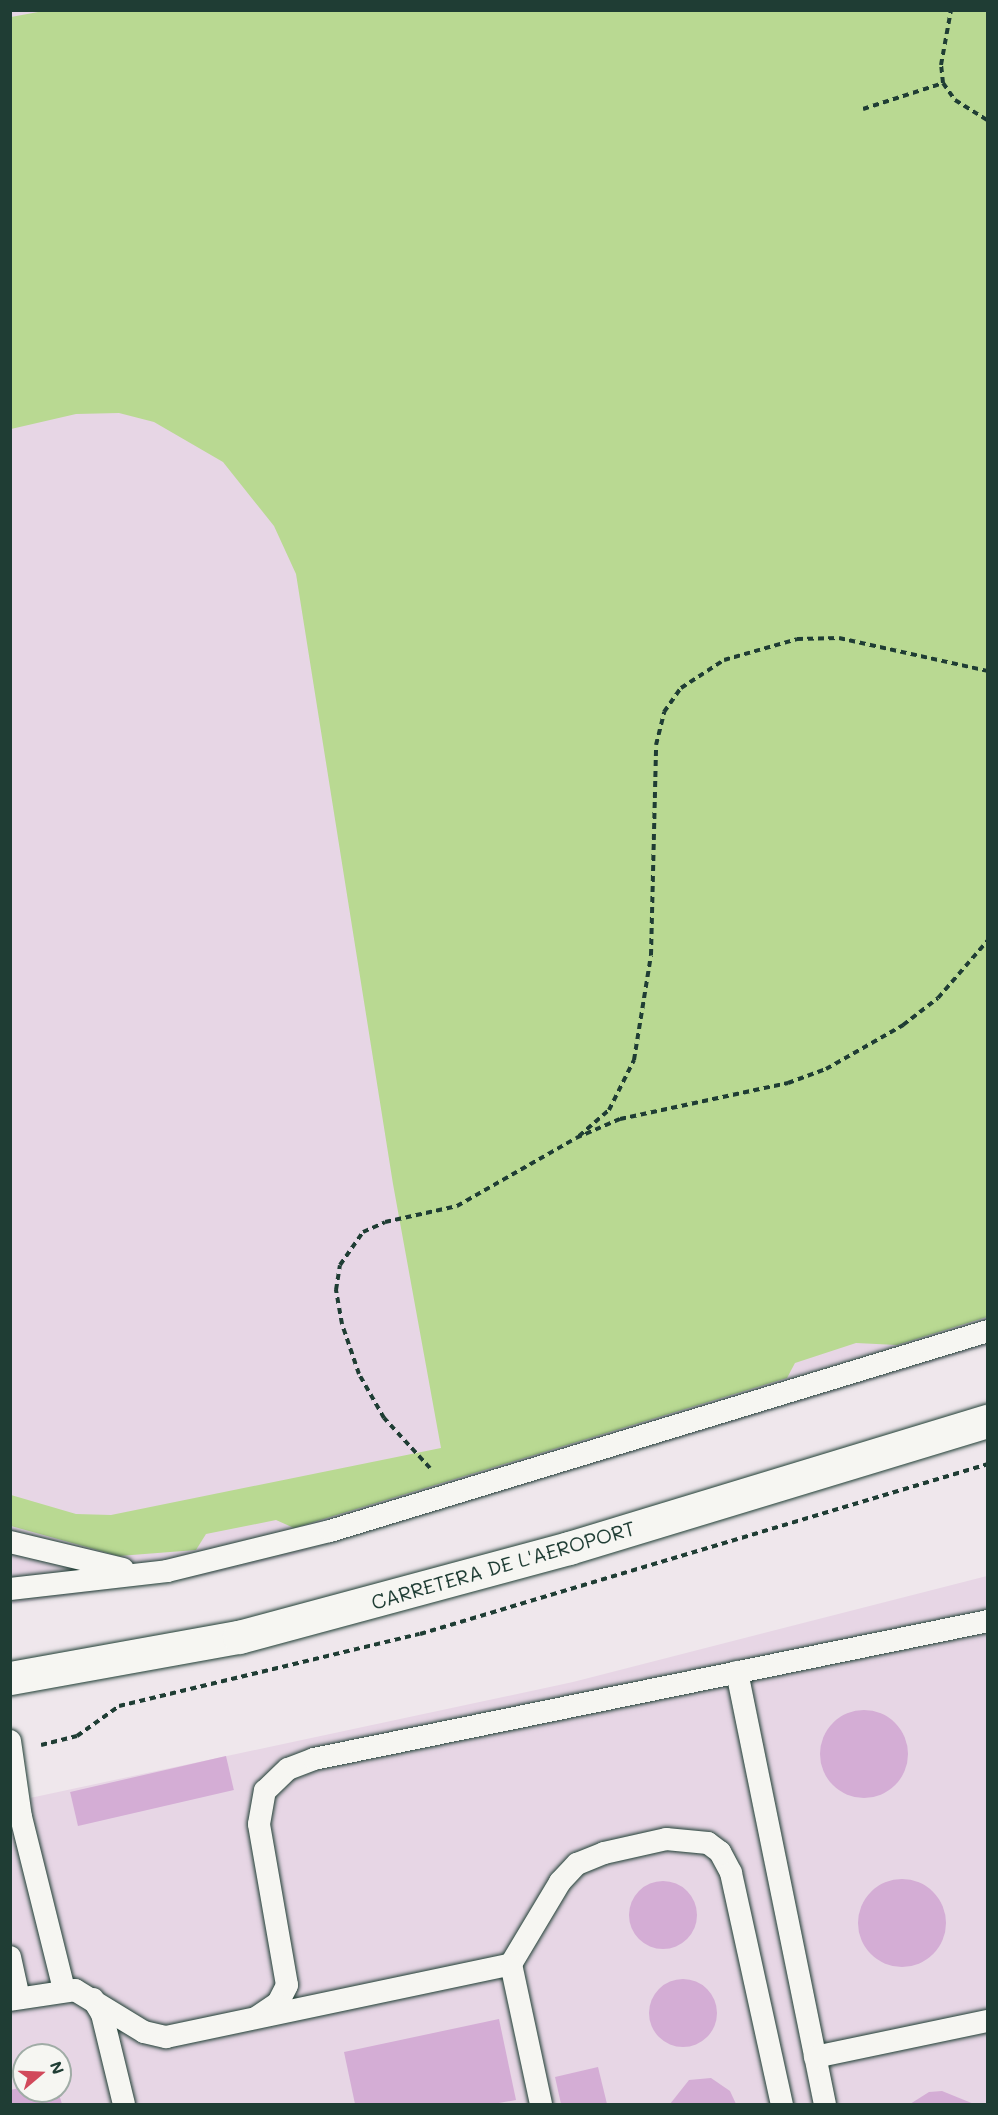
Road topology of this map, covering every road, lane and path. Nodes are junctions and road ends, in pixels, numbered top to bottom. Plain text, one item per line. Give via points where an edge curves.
1 (951, 10) edge
2 (943, 83) junction
3 (863, 109) dead end
4 (987, 121) edge
5 (987, 671) edge
6 (987, 940) edge
7 (576, 1138) junction
8 (987, 1331) edge
9 (987, 1421) edge
10 (987, 1464) edge
11 (453, 1493) junction
12 (10, 1542) edge
13 (167, 1571) junction
14 (10, 1589) edge
15 (987, 1621) edge
16 (737, 1672) junction
17 (10, 1678) edge
18 (11, 1745) edge
19 (10, 1957) edge
20 (512, 1964) junction
21 (64, 1990) junction
22 (15, 1999) edge
23 (93, 1999) junction
24 (257, 2017) junction
25 (987, 2021) edge
26 (815, 2057) junction
27 (124, 2104) edge
28 (541, 2104) edge
29 (782, 2104) edge
30 (825, 2104) edge

1 - 2 path via 941,65
2 - 3 path
2 - 4 path via 955,100
5 - 7 path via 839,638 797,639 724,660 681,688 664,712 656,745 651,955 634,1060 609,1110
6 - 7 path via 938,998 903,1025 826,1069 788,1083 654,1109
7 - 11 path via 457,1206 385,1222 363,1232 339,1265 336,1290 342,1324 359,1374 384,1418
8 - 11 lane
9 - 17 main road, CARRETERA DE L'AEROPORT via 557,1551 239,1637
10 - 18 path via 420,1634 119,1706 59,1744
11 - 13 lane via 330,1531
12 - 13 lane via 101,1566
13 - 14 lane
15 - 16 lane
16 - 24 lane via 314,1759 281,1774 265,1791 259,1824 288,1978 282,1999
16 - 26 lane
18 - 21 lane via 21,1817
19 - 22 lane
20 - 24 lane
20 - 28 lane
20 - 29 lane via 560,1882 577,1864 604,1853 666,1839 708,1843 720,1852 731,1873
21 - 22 lane
21 - 23 lane
23 - 24 lane via 154,2036
23 - 27 lane via 102,2014
25 - 26 lane
26 - 30 lane

